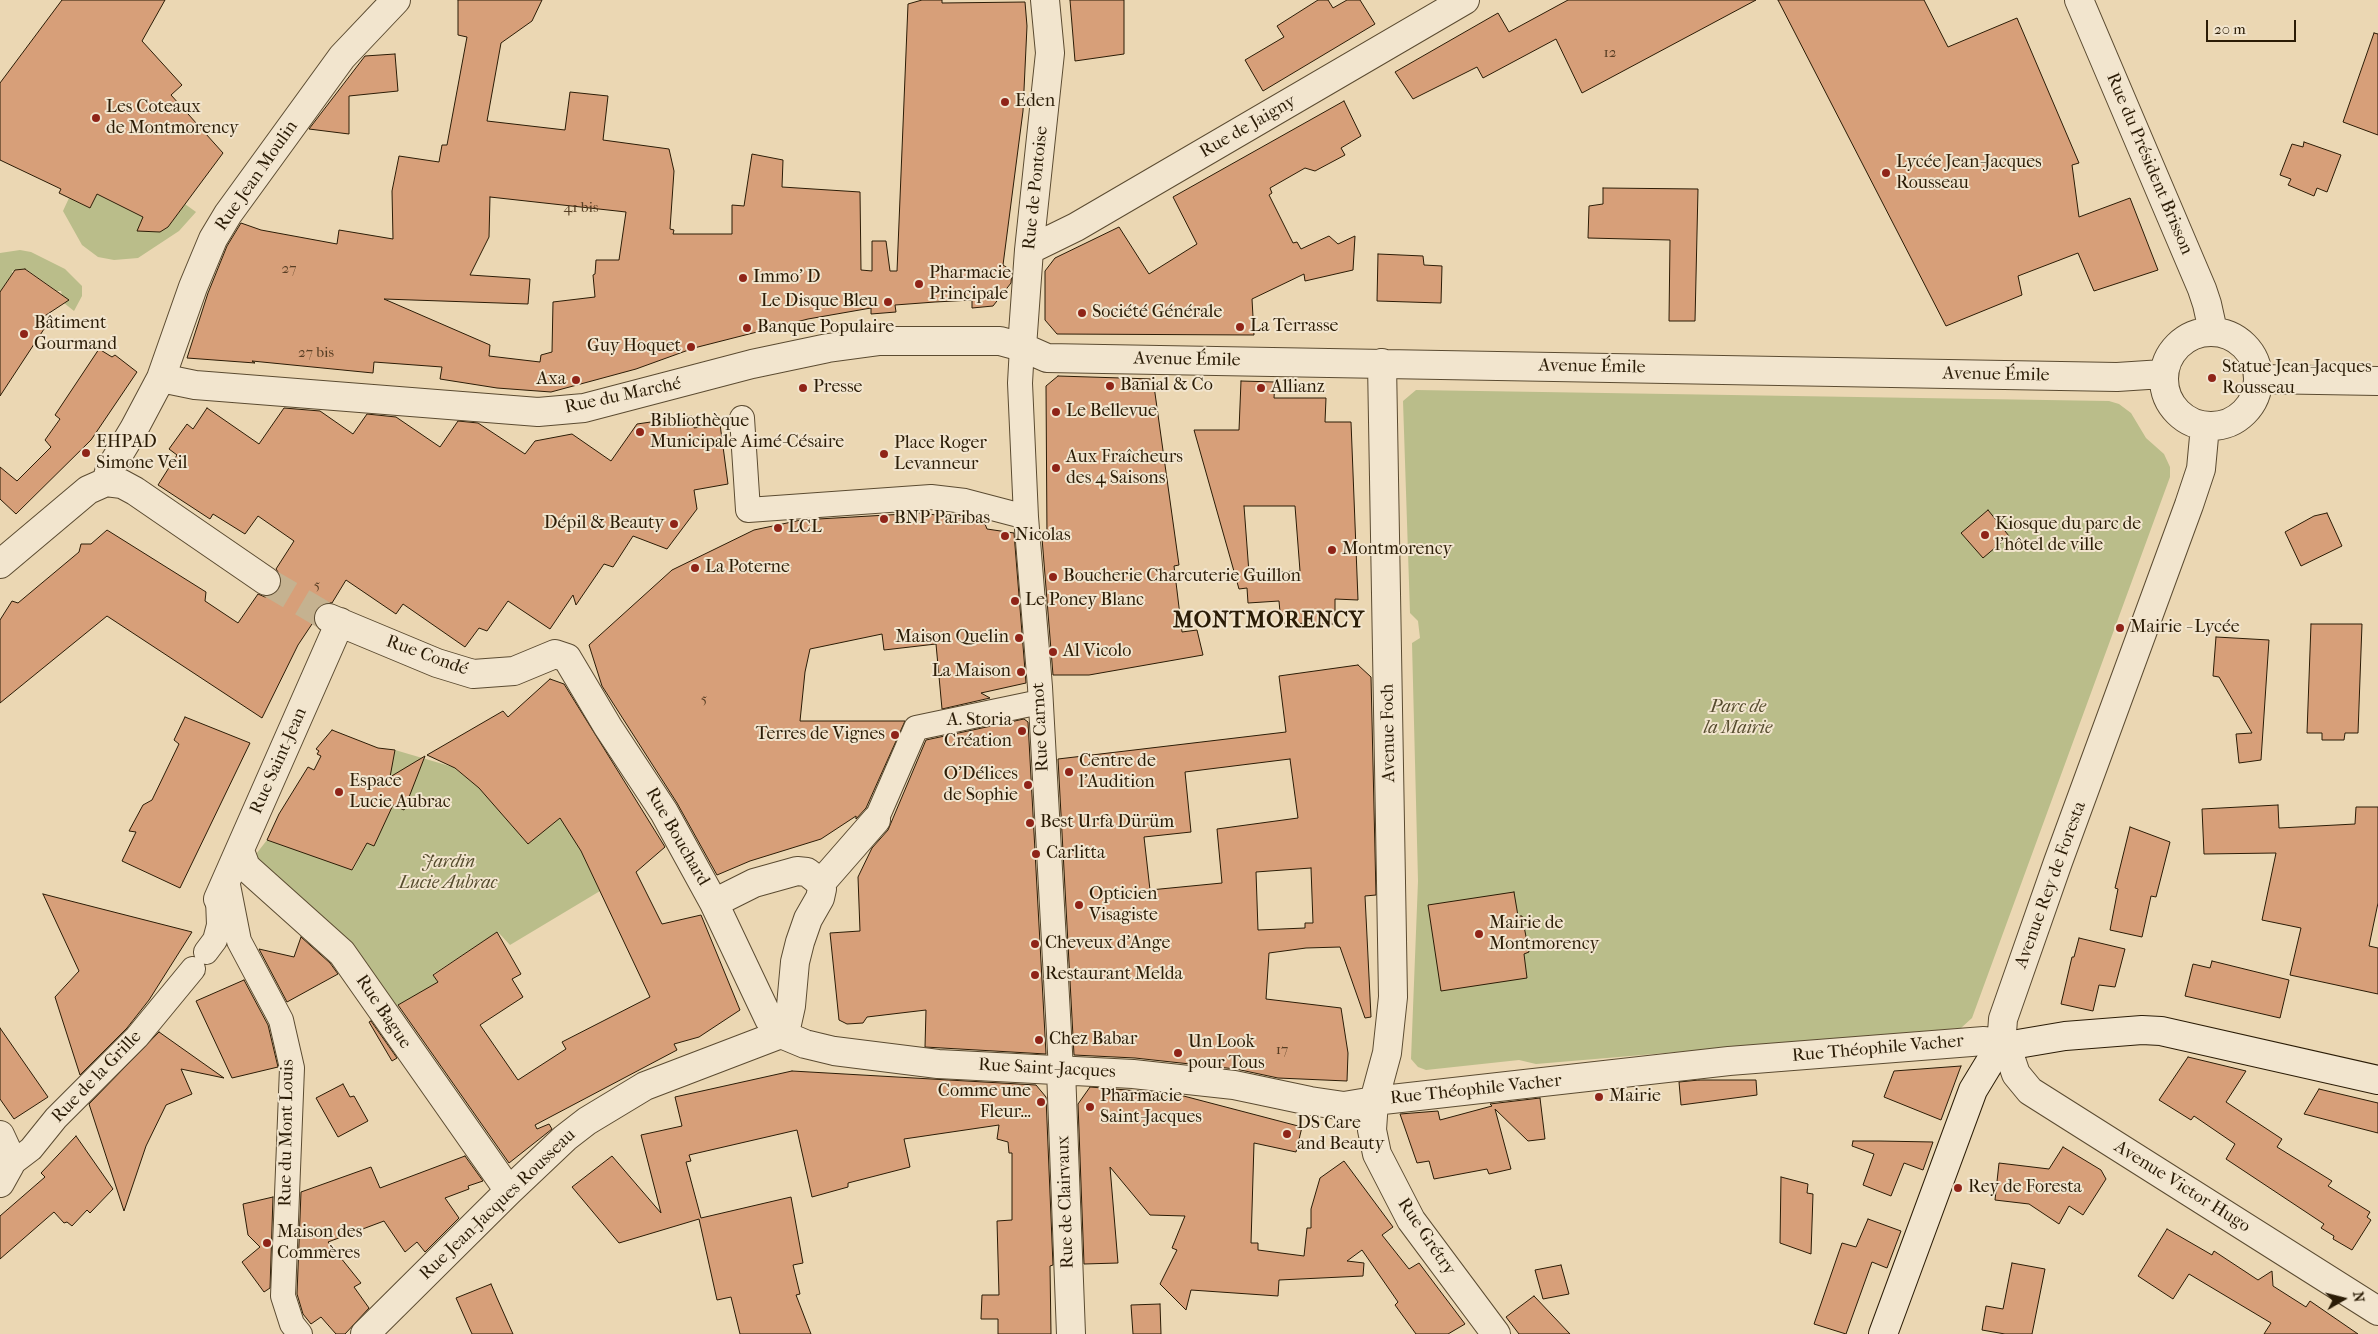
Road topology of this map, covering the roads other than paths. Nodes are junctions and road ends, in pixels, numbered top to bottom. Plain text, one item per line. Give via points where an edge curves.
1 (396, 0) edge
2 (1045, 0) edge
3 (1465, 0) edge
4 (2079, 0) edge
5 (1029, 250) junction
6 (2213, 331) junction
7 (1022, 347) junction
8 (1382, 363) junction
9 (2163, 374) junction
10 (162, 378) junction
11 (2259, 380) junction
12 (2378, 381) edge
13 (742, 418) dead end
14 (2205, 426) junction
15 (106, 482) junction
16 (1026, 517) junction
17 (0, 564) edge
18 (266, 581) tunnel mouth
19 (334, 620) joint
20 (555, 654) joint
21 (1040, 702) junction
22 (876, 820) joint
23 (240, 851) junction
24 (821, 883) junction
25 (223, 889) junction
26 (714, 903) junction
27 (781, 1034) junction
28 (2006, 1046) junction
29 (1061, 1070) junction
30 (2378, 1080) edge
31 (1374, 1101) junction
32 (0, 1135) edge
33 (5, 1174) edge
34 (509, 1191) junction
35 (2378, 1311) edge
36 (300, 1334) edge
37 (365, 1334) edge
38 (1071, 1334) edge
39 (1496, 1334) edge
40 (1883, 1334) edge

1 - 10 street, Rue Jean Moulin via 342,57 223,222 193,287
2 - 5 street, Rue de Pontoise via 1050,53
3 - 5 street, Rue de Jaigny via 1076,227
4 - 6 street, Rue du Président Brisson via 2202,289
5 - 7 street, Rue de Pontoise
6 - 9 street via 2198,333 2174,348
6 - 11 street via 2240,341 2257,365
7 - 8 street, Avenue Émile via 1047,358
7 - 10 street, Rue du Marché via 1000,341 880,341 775,358 730,381 584,408 538,412 195,385
7 - 16 street, Rue Carnot via 1020,383
8 - 9 street, Avenue Émile via 2107,377
8 - 31 street, Avenue Foch via 1393,997 1388,1053
9 - 14 street via 2170,404 2191,422
10 - 15 street, Rue Jean Moulin via 110,469
11 - 12 street
11 - 14 street via 2256,395 2236,420 2221,426
13 - 16 street via 748,510 931,497 964,501
14 - 28 street, Avenue Rey de Foresta via 2201,469 2189,505 2003,1019 2002,1033
15 - 17 street via 88,490
15 - 18 street via 122,484 134,491
16 - 21 street, Rue Carnot
19 - 20 street, Rue Condé via 437,663 473,674 514,671
19 - 23 street, Rue Saint-Jean
20 - 26 street, Rue Bouchard via 567,658 664,812
21 - 22 street via 916,728
21 - 29 street, Rue Carnot
22 - 24 street
23 - 25 street, Rue Saint-Jean
23 - 34 street, Rue Bague via 246,867 342,953
24 - 26 street via 807,872 796,871 754,884
24 - 27 street via 820,898 800,942 789,1015
25 - 33 street, Rue de la Grille via 215,940 200,960 137,1037
25 - 36 street, Rue du Mont Louis via 240,940 281,1020 292,1068 283,1296 292,1324
26 - 27 street, Rue Bouchard via 769,1018
27 - 29 street, Rue Saint-Jacques via 805,1044 938,1064
27 - 34 street, Rue Jean-Jacques Rousseau via 644,1086 565,1138
28 - 30 street, Rue Théophile Vacher via 2056,1037 2161,1031
28 - 31 street, Rue Théophile Vacher via 1984,1040 1759,1059
28 - 35 street, Avenue Victor Hugo via 2016,1074 2030,1090
28 - 40 street via 1992,1057 1973,1090
29 - 31 street, Rue Saint-Jacques via 1234,1085 1344,1106
29 - 38 street, Rue de Clairvaux
31 - 39 street, Rue Grétry via 1372,1130 1377,1154 1394,1189 1411,1220
32 - 33 street via 7,1150
34 - 37 street, Rue Jean-Jacques Rousseau

